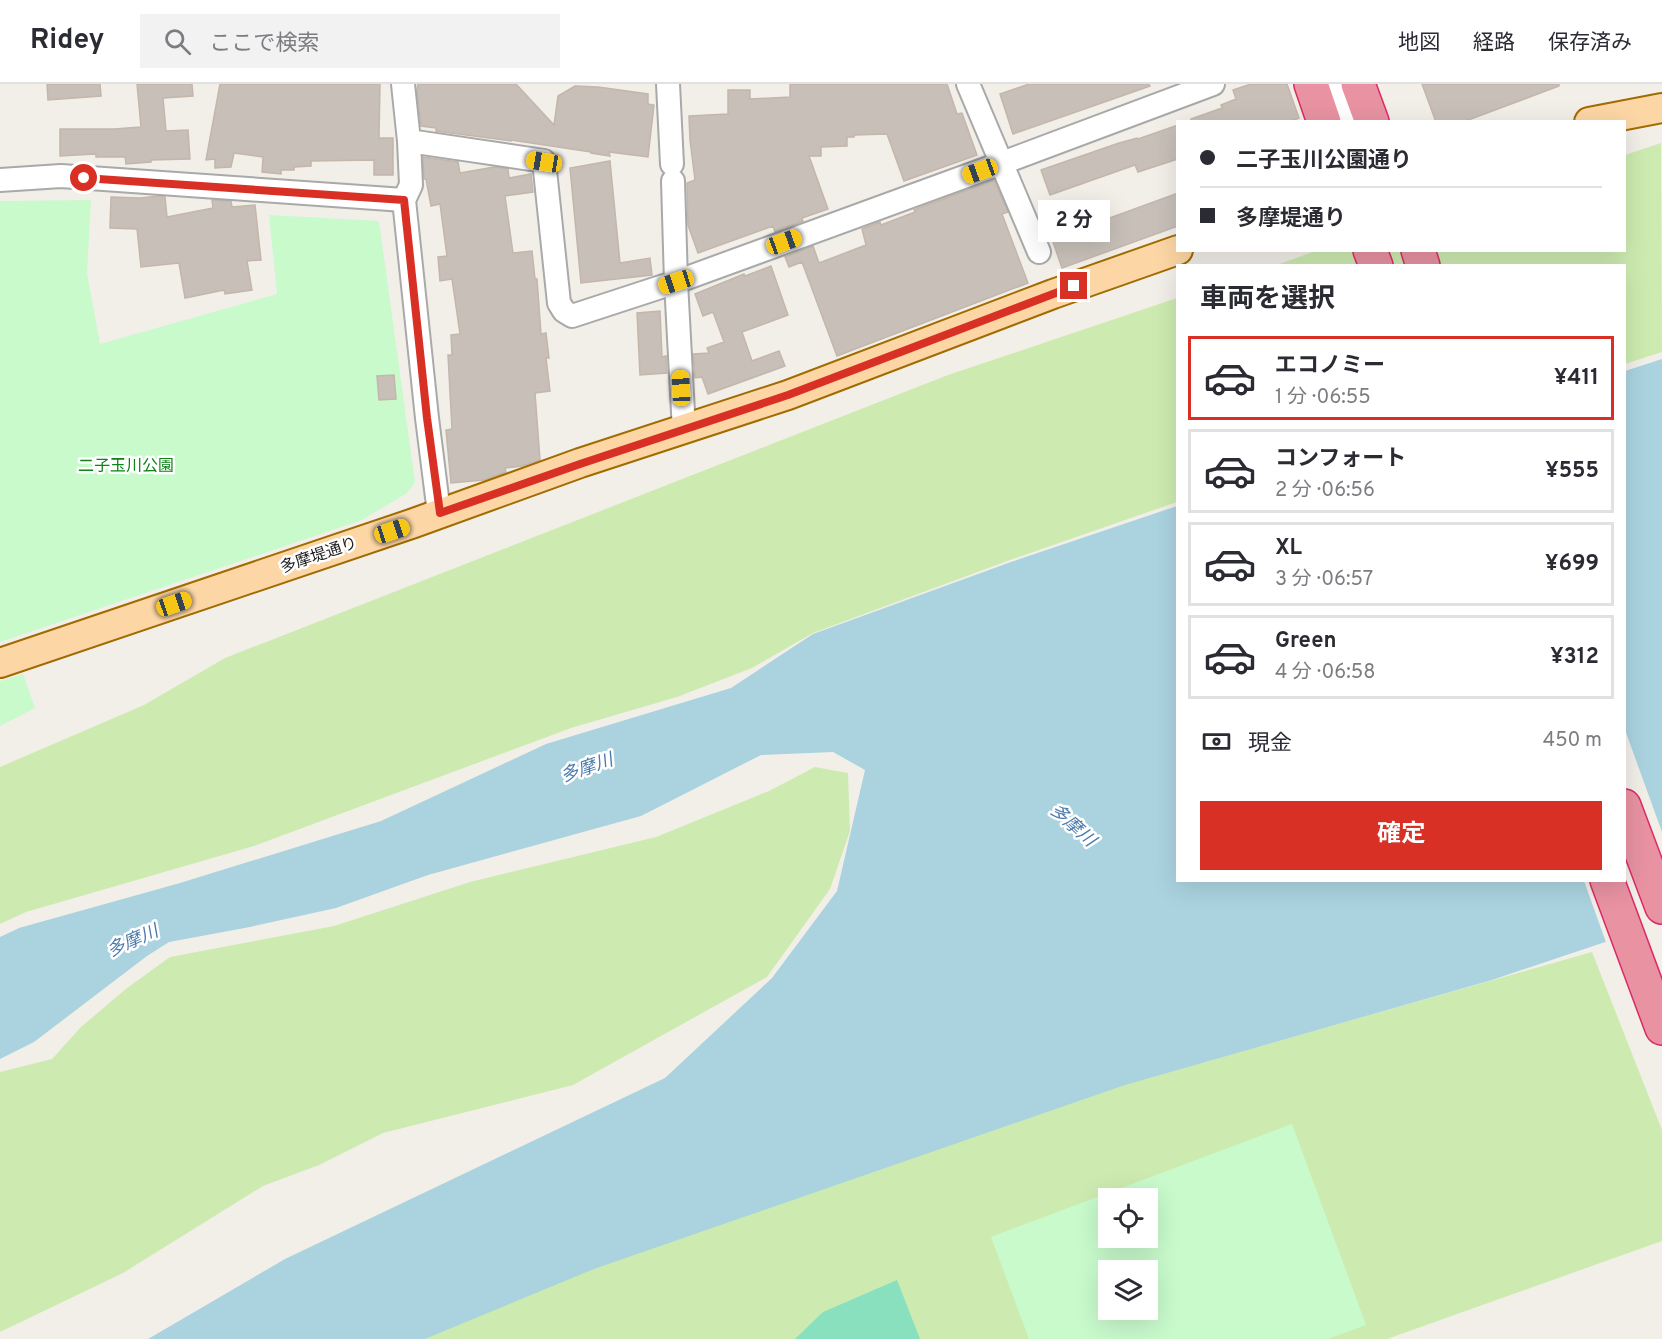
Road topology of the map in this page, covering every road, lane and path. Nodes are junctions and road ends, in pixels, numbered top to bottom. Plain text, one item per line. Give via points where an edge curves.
1 (403, 84) edge
2 (668, 84) edge
3 (968, 84) edge
4 (1213, 84) edge
5 (1311, 84) edge
6 (1334, 84) edge
7 (1358, 84) edge
8 (1662, 108) edge
9 (1323, 120) edge
10 (1345, 120) edge
11 (1371, 120) edge
12 (1599, 120) edge
13 (409, 141) junction
14 (1002, 163) junction
15 (0, 180) edge
16 (404, 200) junction
17 (1176, 251) edge
18 (1038, 252) dead end
19 (676, 282) junction
20 (684, 431) junction
21 (440, 513) junction
22 (0, 663) edge
23 (1626, 811) edge
24 (1608, 882) edge
25 (1662, 907) edge
26 (1662, 1028) edge

1 - 13 street
2 - 19 street
3 - 14 street
4 - 14 street
5 - 9 highway
6 - 10 street
7 - 11 highway
8 - 12 main road
13 - 16 street via 411,184
13 - 19 street via 544,162 559,303 572,316
14 - 18 street
14 - 19 street
15 - 16 street via 61,176
16 - 21 street
17 - 20 main road, 多摩堤通り
19 - 20 street
20 - 21 main road, 多摩堤通り
21 - 22 main road, 多摩堤通り
23 - 25 highway
24 - 26 highway

